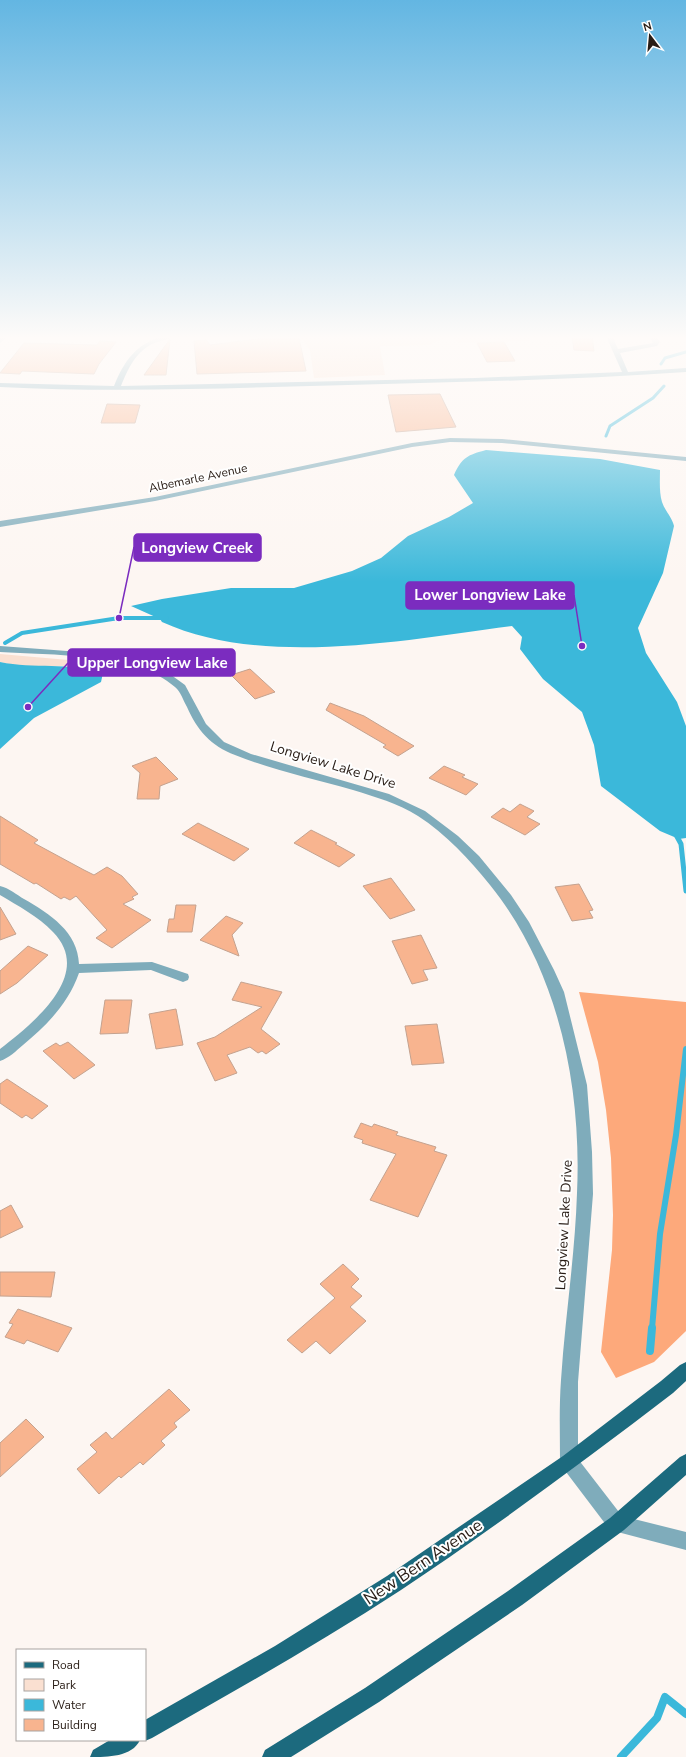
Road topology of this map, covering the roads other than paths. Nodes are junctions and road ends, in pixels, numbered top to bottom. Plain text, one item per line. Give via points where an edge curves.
1 (686, 459) edge
2 (0, 524) edge
3 (0, 649) edge
4 (0, 890) edge
5 (75, 969) junction
6 (183, 977) dead end
7 (0, 1056) edge
8 (686, 1370) edge
9 (569, 1462) junction
10 (686, 1463) edge
11 (617, 1524) junction
12 (686, 1541) edge
13 (146, 1730) edge
14 (128, 1741) edge
15 (100, 1757) edge
16 (272, 1757) edge

1 - 2 street, Albemarle Avenue via 502,441 450,440 412,445 120,506
3 - 9 street, Longview Lake Drive via 109,658 138,663 160,671 180,686 202,729 226,748 385,796 421,813 475,859 507,898 523,922 557,992 580,1085 585,1194 569,1382
4 - 5 street via 49,921 64,936
5 - 6 street via 152,966
5 - 7 street via 59,1002 41,1022
8 - 9 main road, New Bern Avenue via 667,1388
9 - 11 street
9 - 13 main road, New Bern Avenue via 394,1583 282,1653
10 - 11 main road
11 - 12 street
11 - 16 main road via 516,1598 372,1695
14 - 15 main road

